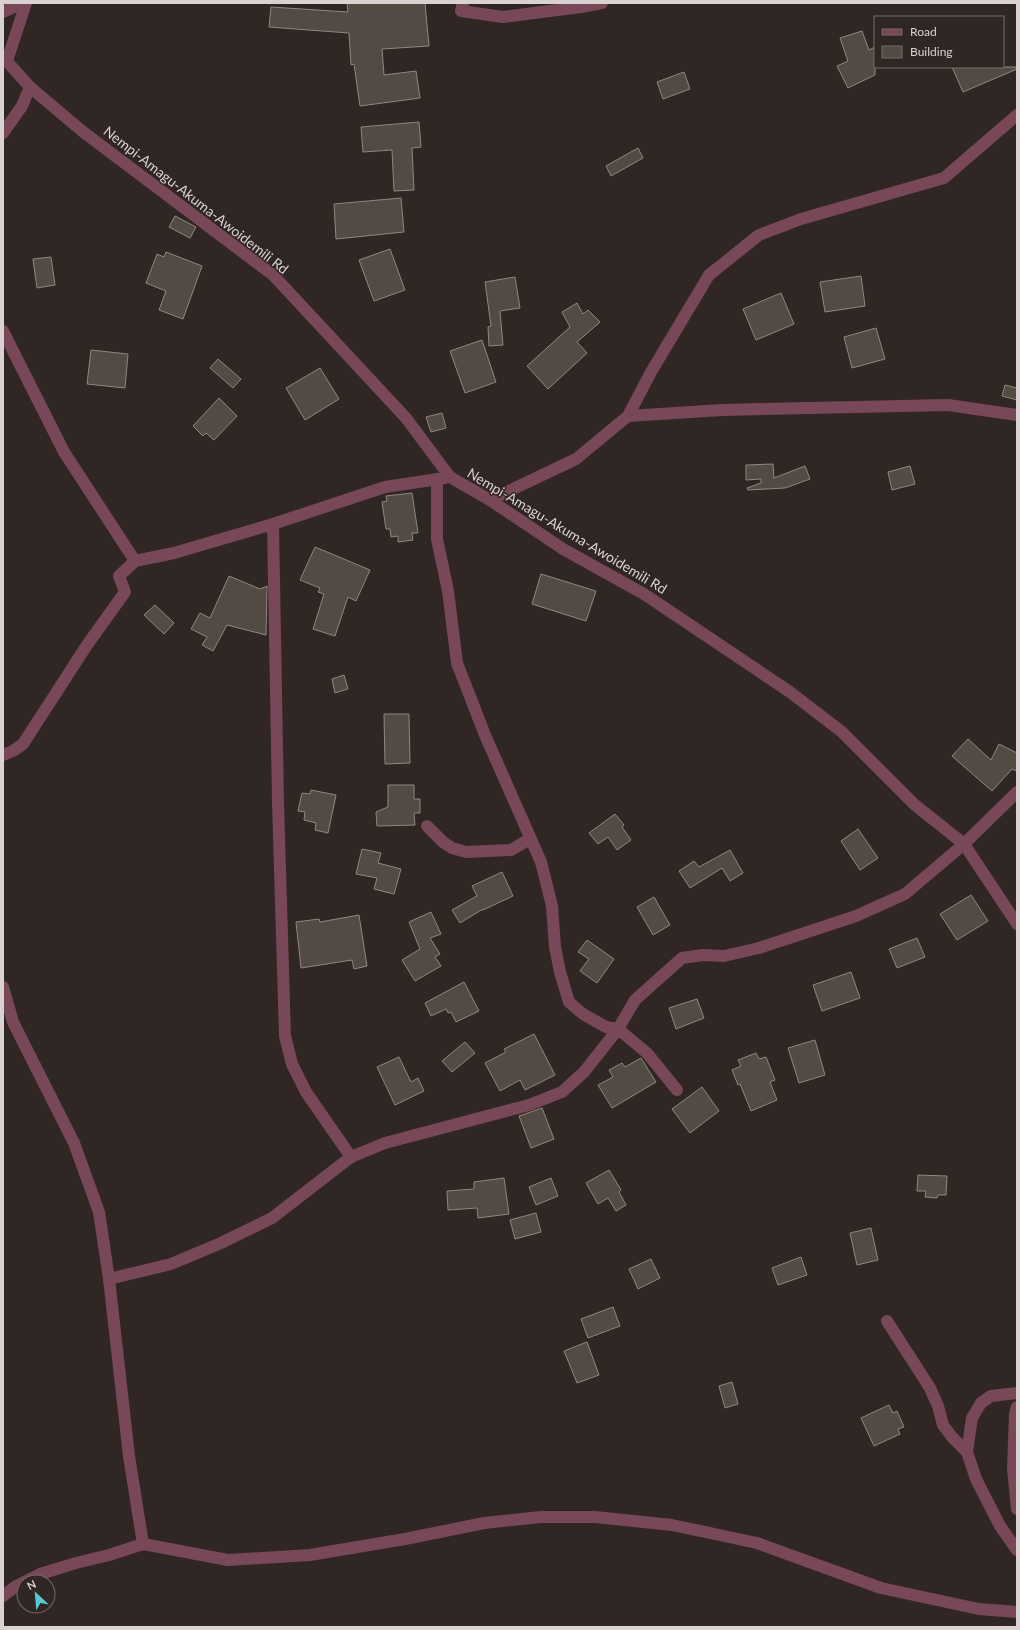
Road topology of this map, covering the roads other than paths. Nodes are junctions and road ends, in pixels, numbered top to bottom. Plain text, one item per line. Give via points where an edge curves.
1 (24, 3) edge
2 (463, 3) edge
3 (602, 3) edge
4 (3, 12) edge
5 (5, 59) edge
6 (30, 87) junction
7 (1017, 116) edge
8 (3, 133) edge
9 (3, 331) edge
10 (1017, 415) edge
11 (628, 416) junction
12 (450, 477) junction
13 (437, 480) junction
14 (490, 500) junction
15 (273, 524) junction
16 (135, 561) junction
17 (3, 755) edge
18 (1017, 792) edge
19 (427, 826) dead end
20 (530, 839) junction
21 (964, 844) junction
22 (1017, 924) edge
23 (3, 987) edge
24 (8, 1023) edge
25 (618, 1029) junction
26 (676, 1090) dead end
27 (351, 1157) junction
28 (109, 1278) junction
29 (887, 1321) dead end
30 (1017, 1393) edge
31 (1017, 1407) edge
32 (967, 1452) junction
33 (1017, 1509) edge
34 (143, 1544) junction
35 (1017, 1550) edge
36 (3, 1596) edge
37 (1017, 1612) edge

1 - 4 street
1 - 5 street
2 - 3 street via 461,11 503,17
5 - 6 street, Nempi-Amagu-Akuma-Awoidemili Rd
6 - 8 street via 22,106
6 - 12 street, Nempi-Amagu-Akuma-Awoidemili Rd via 82,131 273,275 406,418
7 - 11 street via 944,178 801,219 759,235 709,275
9 - 16 street via 64,452
10 - 11 street via 948,406 722,410
11 - 14 street via 576,459
12 - 13 street
12 - 14 street, Nempi-Amagu-Akuma-Awoidemili Rd
13 - 15 street via 385,487
13 - 20 street via 437,539 448,591 457,663
14 - 21 street, Nempi-Amagu-Akuma-Awoidemili Rd via 563,549 644,594 790,692 842,732 915,805
15 - 16 street via 174,553
15 - 27 street via 285,1036 292,1064 306,1092
16 - 17 street via 119,576 125,592 22,744
18 - 21 street
19 - 20 street via 452,848 466,852 511,850
20 - 25 street via 541,862 552,906 555,947 569,1002 582,1014 606,1027
21 - 22 street, Nempi-Amagu-Akuma-Awoidemili Rd
21 - 25 street via 904,894 856,916 724,956 682,958 635,1000
23 - 24 street
24 - 28 street via 74,1143 99,1212
25 - 26 street via 647,1053
25 - 27 street via 584,1072 562,1092 529,1105 385,1144
27 - 28 street via 272,1218 171,1264
28 - 34 street via 129,1456
29 - 32 street via 930,1388 943,1425
30 - 32 street via 991,1396 981,1403 972,1418
31 - 33 street via 1013,1469
32 - 35 street via 976,1479 1000,1526
34 - 36 street via 40,1574
34 - 37 street via 228,1560 310,1555 484,1523 541,1517 595,1517 672,1526 757,1543 881,1588 980,1609

